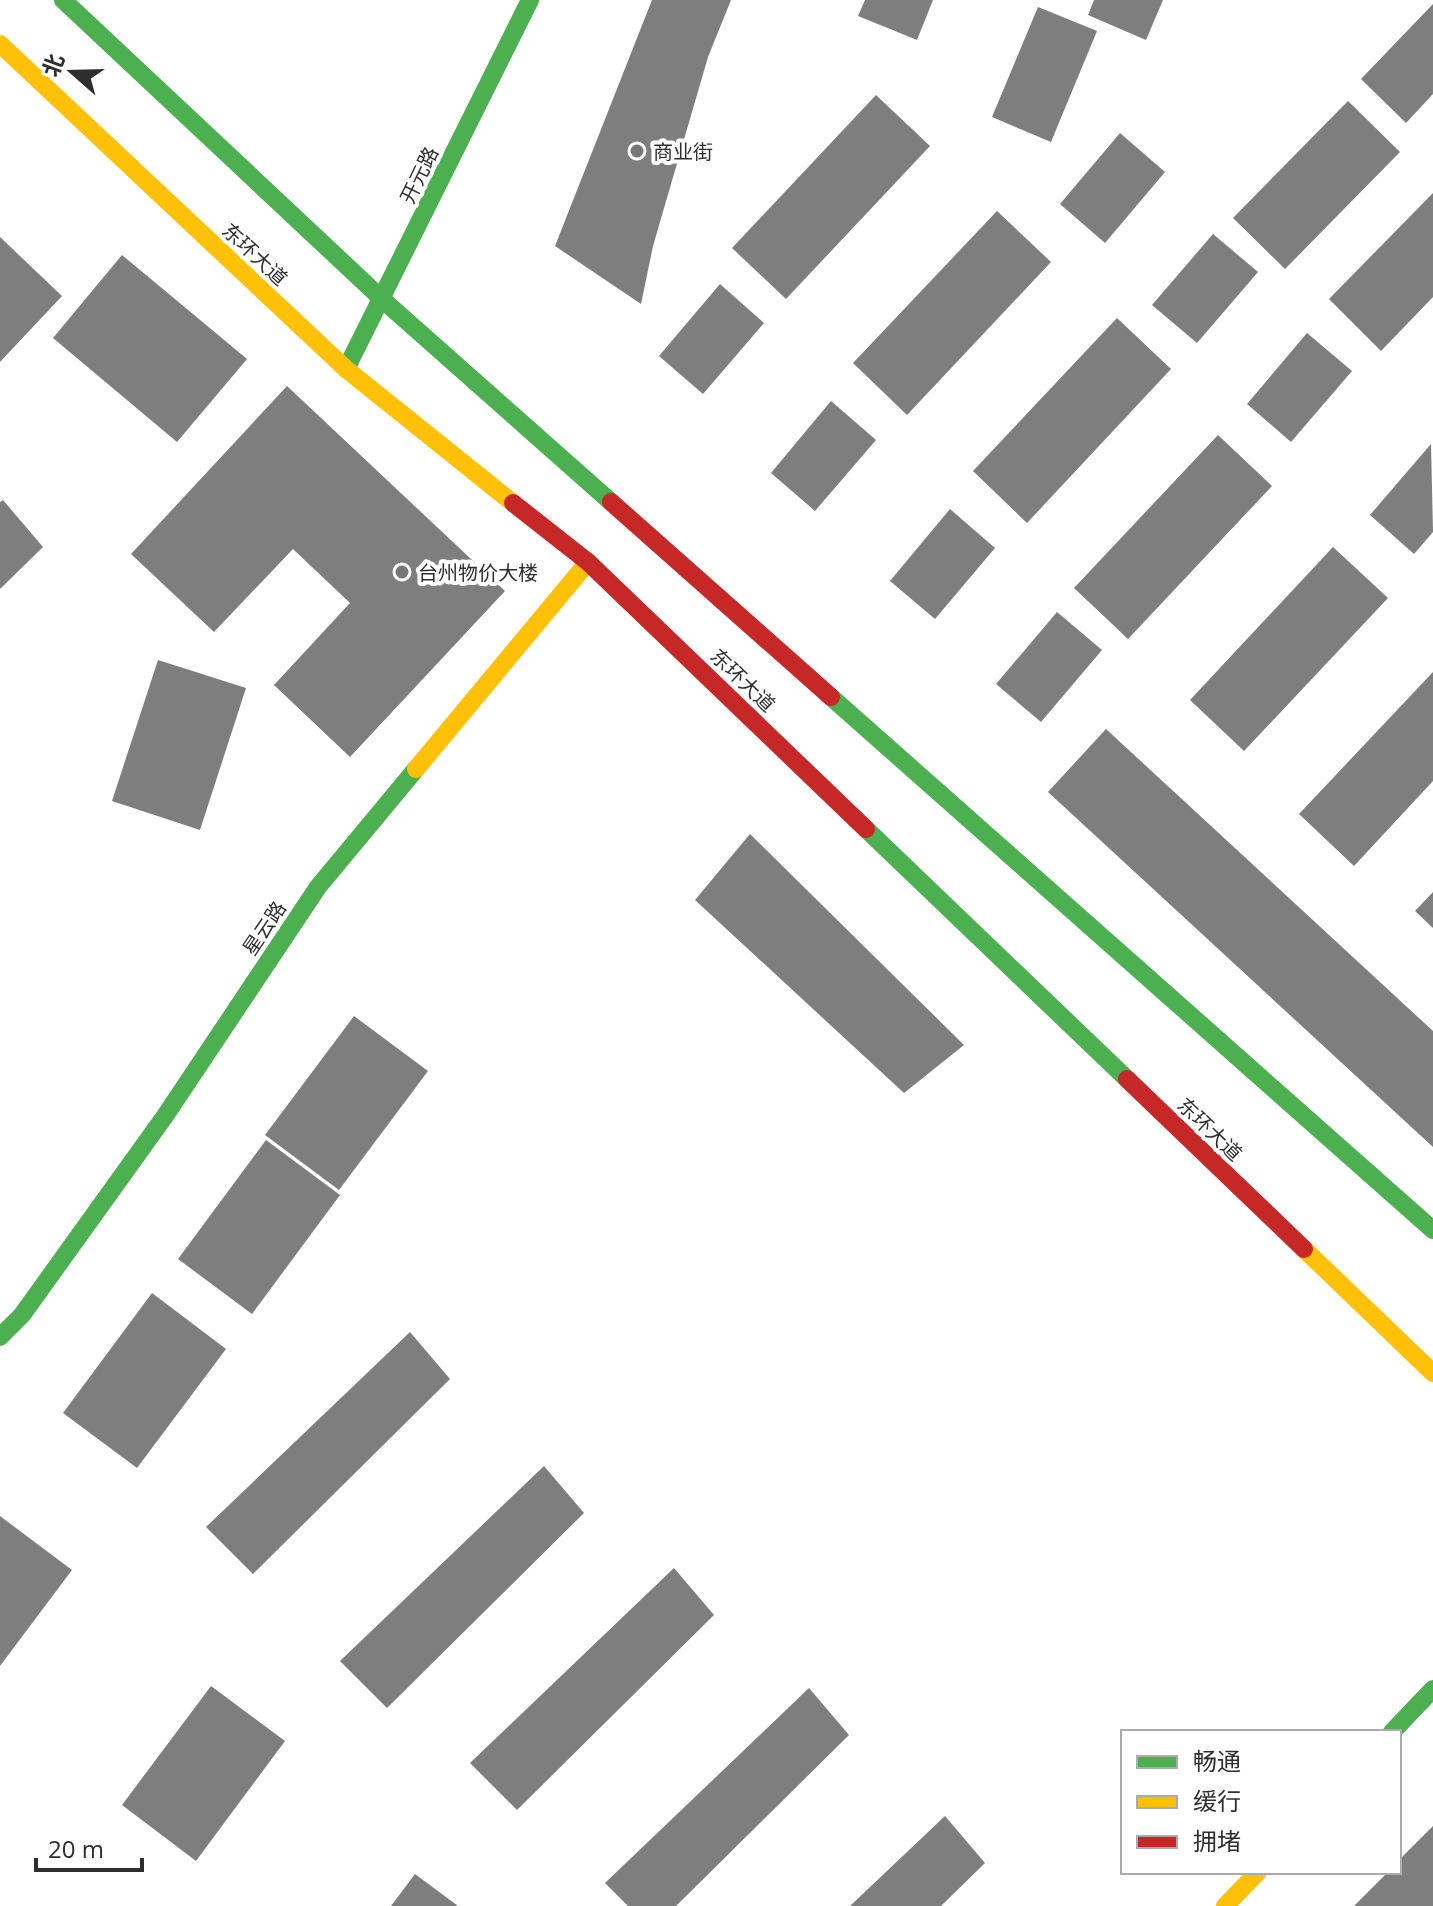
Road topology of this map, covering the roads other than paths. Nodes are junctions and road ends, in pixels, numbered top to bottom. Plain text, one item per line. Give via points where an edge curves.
1 (63, 0) edge
2 (530, 0) edge
3 (0, 44) edge
4 (383, 300) junction
5 (346, 369) junction
6 (588, 562) junction
7 (1433, 1230) edge
8 (0, 1337) edge
9 (1433, 1373) edge
10 (1433, 1689) edge
11 (1394, 1730) edge
12 (1256, 1874) edge
13 (1225, 1906) edge

1 - 4 main road
2 - 4 main road, 开元路
3 - 5 main road, 东环大道
4 - 5 main road, 开元路
4 - 7 main road
5 - 6 main road, 东环大道
6 - 8 main road, 星云路 via 318,887 165,1116 22,1315
6 - 9 main road, 东环大道
10 - 11 main road
12 - 13 main road

